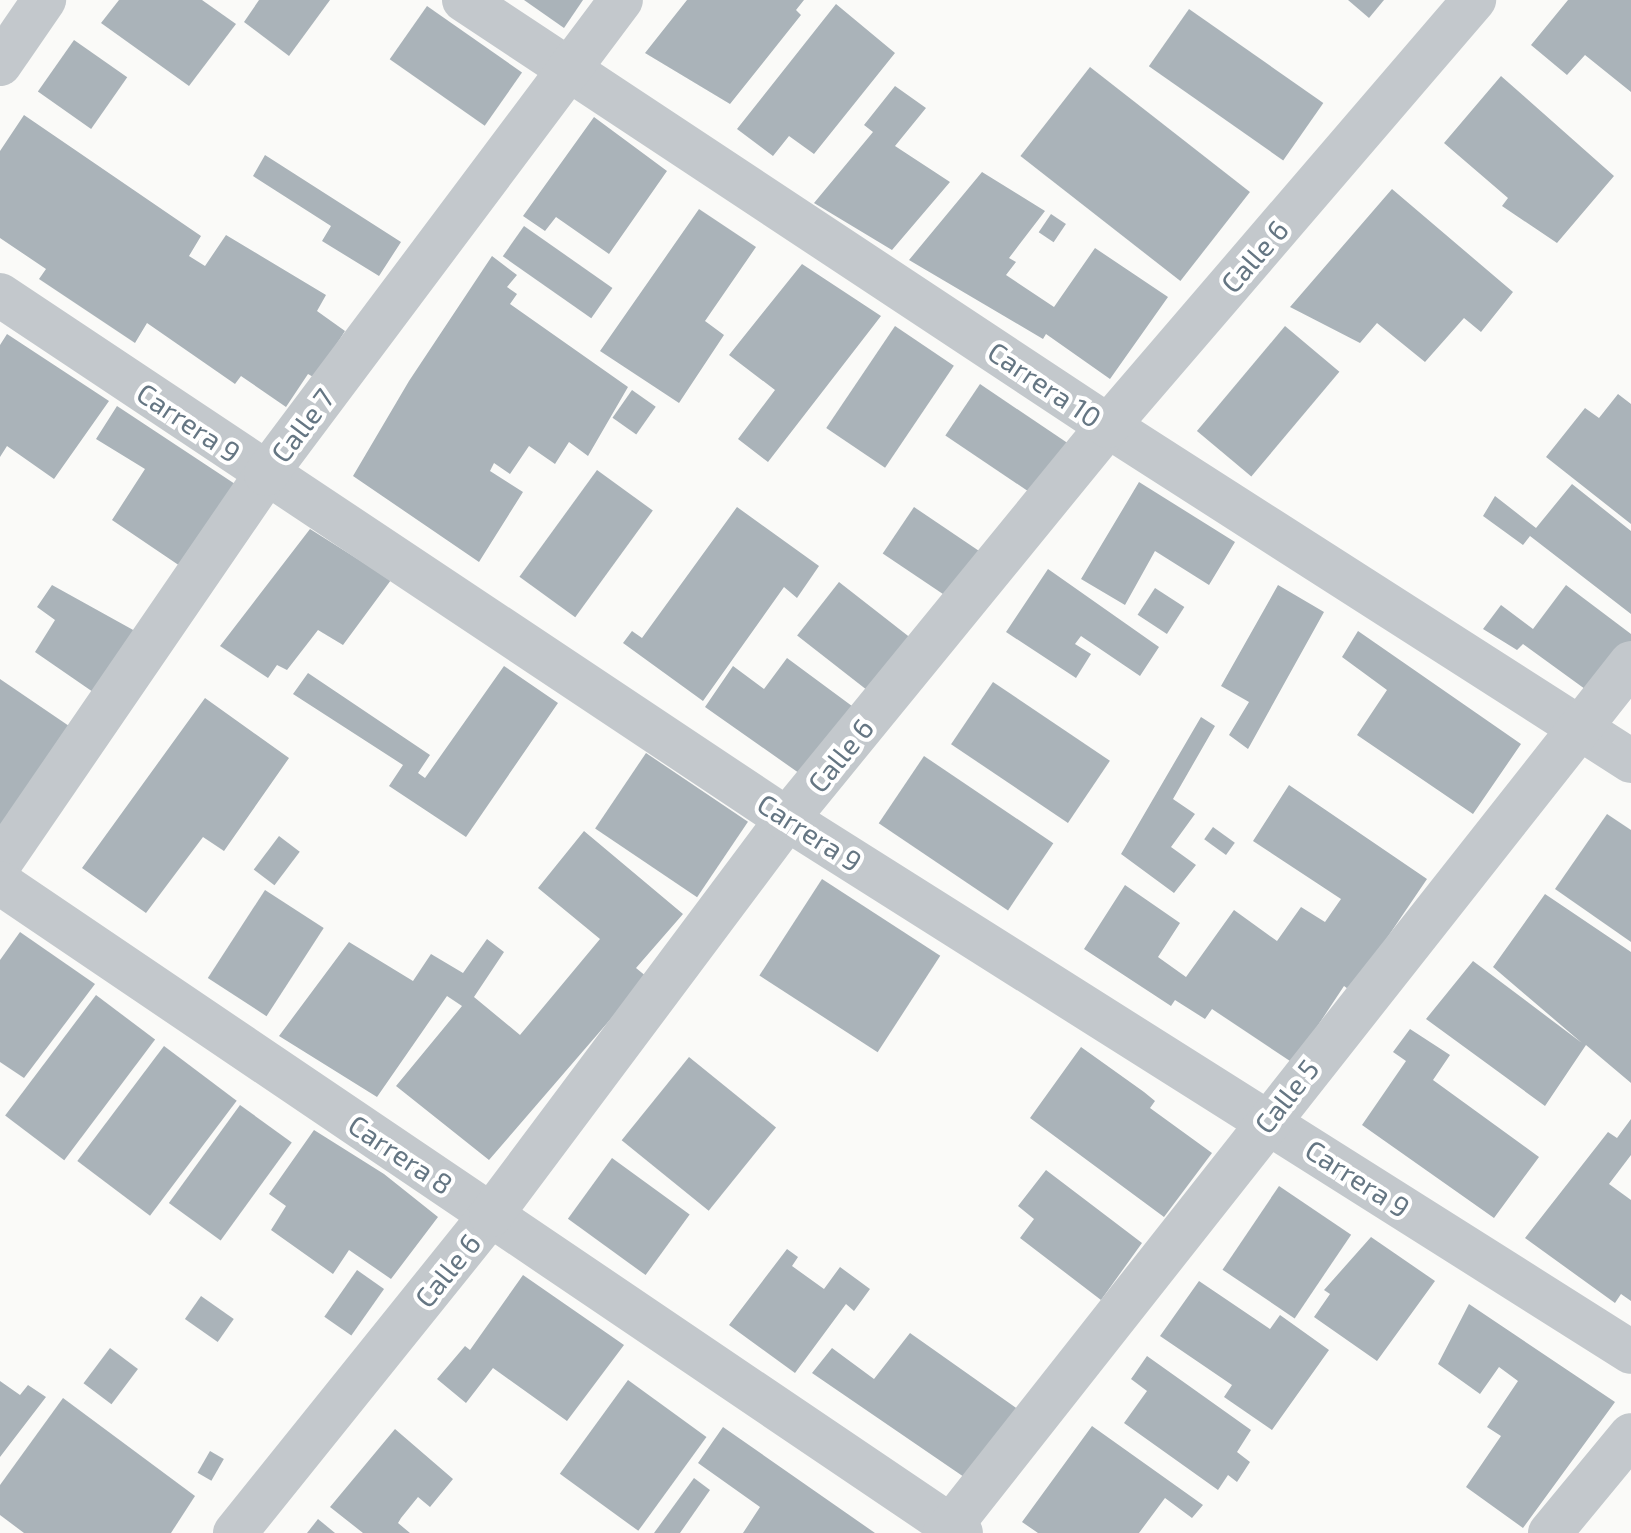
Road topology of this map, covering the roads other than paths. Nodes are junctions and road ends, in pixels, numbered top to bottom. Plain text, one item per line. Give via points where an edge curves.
1 (44, 0) edge
2 (464, 0) edge
3 (621, 0) edge
4 (1474, 0) edge
5 (0, 64) edge
6 (571, 69) junction
7 (0, 295) edge
8 (1108, 426) junction
9 (266, 474) junction
10 (1631, 663) edge
11 (1577, 726) junction
12 (1631, 761) edge
13 (787, 819) junction
14 (0, 863) edge
15 (0, 883) edge
16 (1267, 1120) junction
17 (491, 1215) junction
18 (1631, 1352) edge
19 (1631, 1435) edge
20 (952, 1531) edge
21 (235, 1533) edge
22 (1550, 1533) edge

1 - 5 street
2 - 6 street, Carrera 10
3 - 6 street, Calle 7
4 - 8 street, Calle 6
6 - 8 street, Carrera 10
6 - 9 street, Calle 7
7 - 9 street, Carrera 9
8 - 11 street, Carrera 10
8 - 13 street, Calle 6
9 - 13 street, Carrera 9
9 - 14 street, Calle 7
10 - 11 street, Calle 5
11 - 12 street, Carrera 10
11 - 16 street, Calle 5
13 - 16 street, Carrera 9
13 - 17 street, Calle 6
15 - 17 street, Carrera 8
16 - 18 street, Carrera 9
16 - 20 street, Calle 5
17 - 20 street, Carrera 8
17 - 21 street, Calle 6
19 - 22 street

